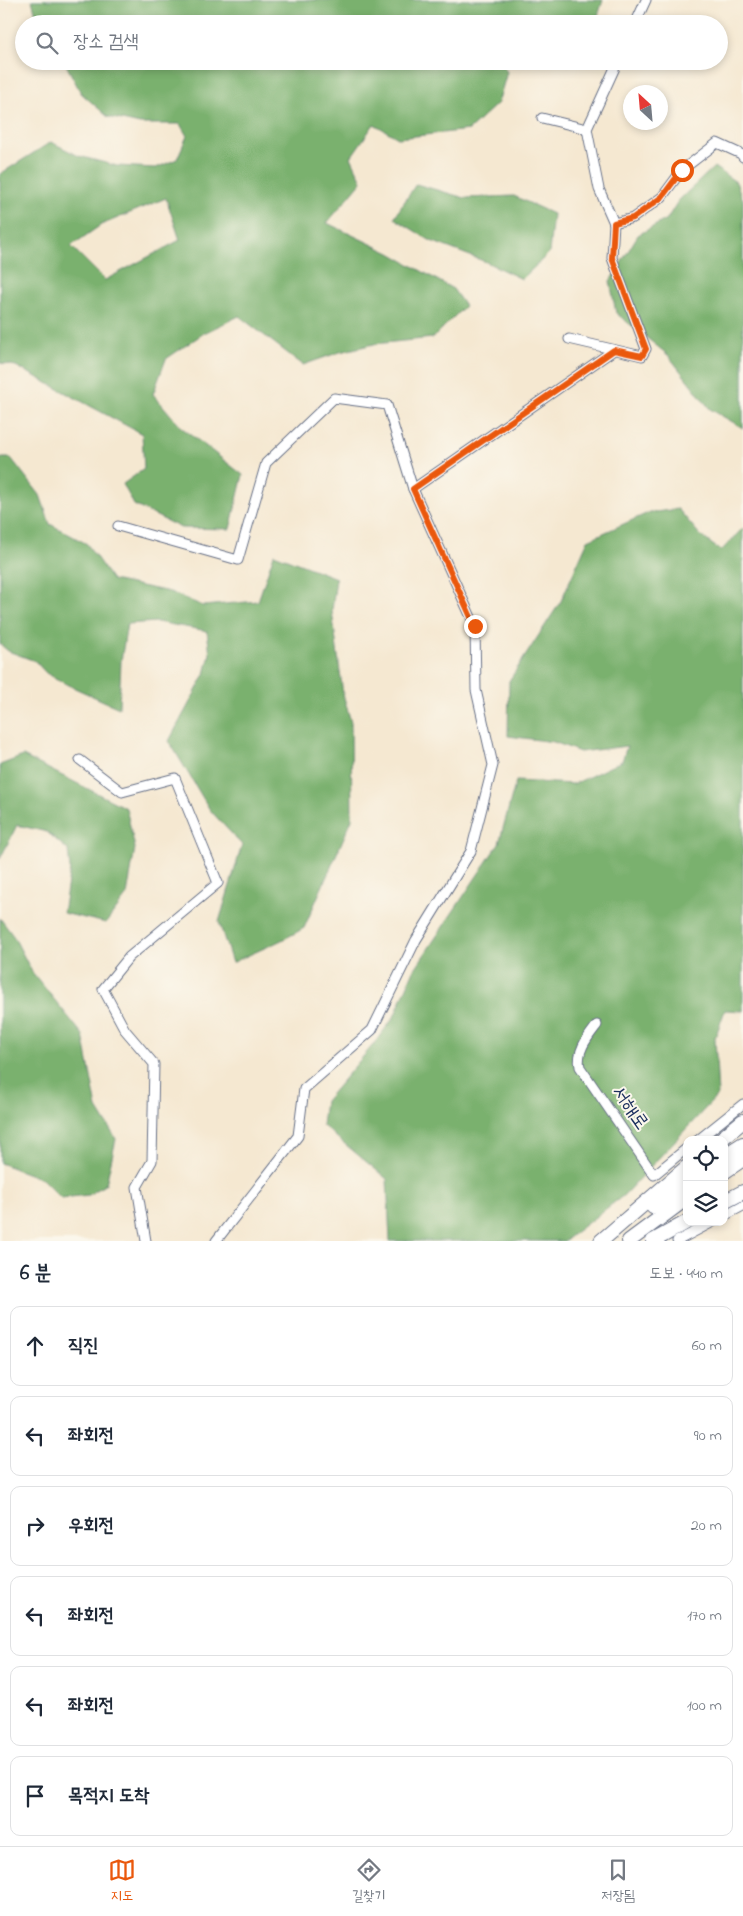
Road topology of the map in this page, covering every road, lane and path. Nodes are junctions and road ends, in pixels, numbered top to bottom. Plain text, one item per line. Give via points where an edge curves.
1 (646, 0) edge
2 (640, 15) edge
3 (614, 70) edge
4 (542, 118) dead end
5 (587, 129) junction
6 (743, 157) edge
7 (614, 223) junction
8 (569, 339) dead end
9 (614, 350) junction
10 (413, 489) junction
11 (118, 526) dead end
12 (80, 760) dead end
13 (597, 1025) dead end
14 (743, 1104) edge
15 (743, 1121) edge
16 (703, 1136) edge
17 (725, 1136) edge
18 (743, 1144) edge
19 (683, 1151) edge
20 (728, 1153) edge
21 (743, 1159) edge
22 (728, 1169) edge
23 (683, 1170) edge
24 (683, 1186) edge
25 (743, 1192) edge
26 (728, 1200) edge
27 (683, 1201) edge
28 (743, 1206) edge
29 (728, 1214) edge
30 (683, 1224) edge
31 (705, 1226) edge
32 (146, 1241) edge
33 (216, 1241) edge
34 (601, 1241) edge
35 (608, 1241) edge
36 (629, 1241) edge
37 (653, 1241) edge
38 (677, 1241) edge

1 - 2 street
3 - 5 street
4 - 5 street
5 - 7 street via 599,188
6 - 7 street via 717,143 682,170 662,197 633,218
7 - 9 street via 612,258 646,349 642,356
8 - 9 street
9 - 10 street
10 - 11 street via 387,405 334,398 266,463 238,560
10 - 33 street via 475,626 476,690 493,765 471,851 416,940 372,1030 304,1090 298,1136
12 - 32 street via 122,792 175,778 218,883 129,957 103,989 125,1030 154,1064 152,1161 137,1188
13 - 19 street, 서해로 via 583,1046 578,1061 580,1067 654,1175
14 - 16 street
15 - 17 main road
18 - 20 main road
21 - 22 main road
23 - 34 main road
24 - 35 main road
25 - 26 main road
27 - 36 main road
28 - 29 street
30 - 37 main road
31 - 38 street

